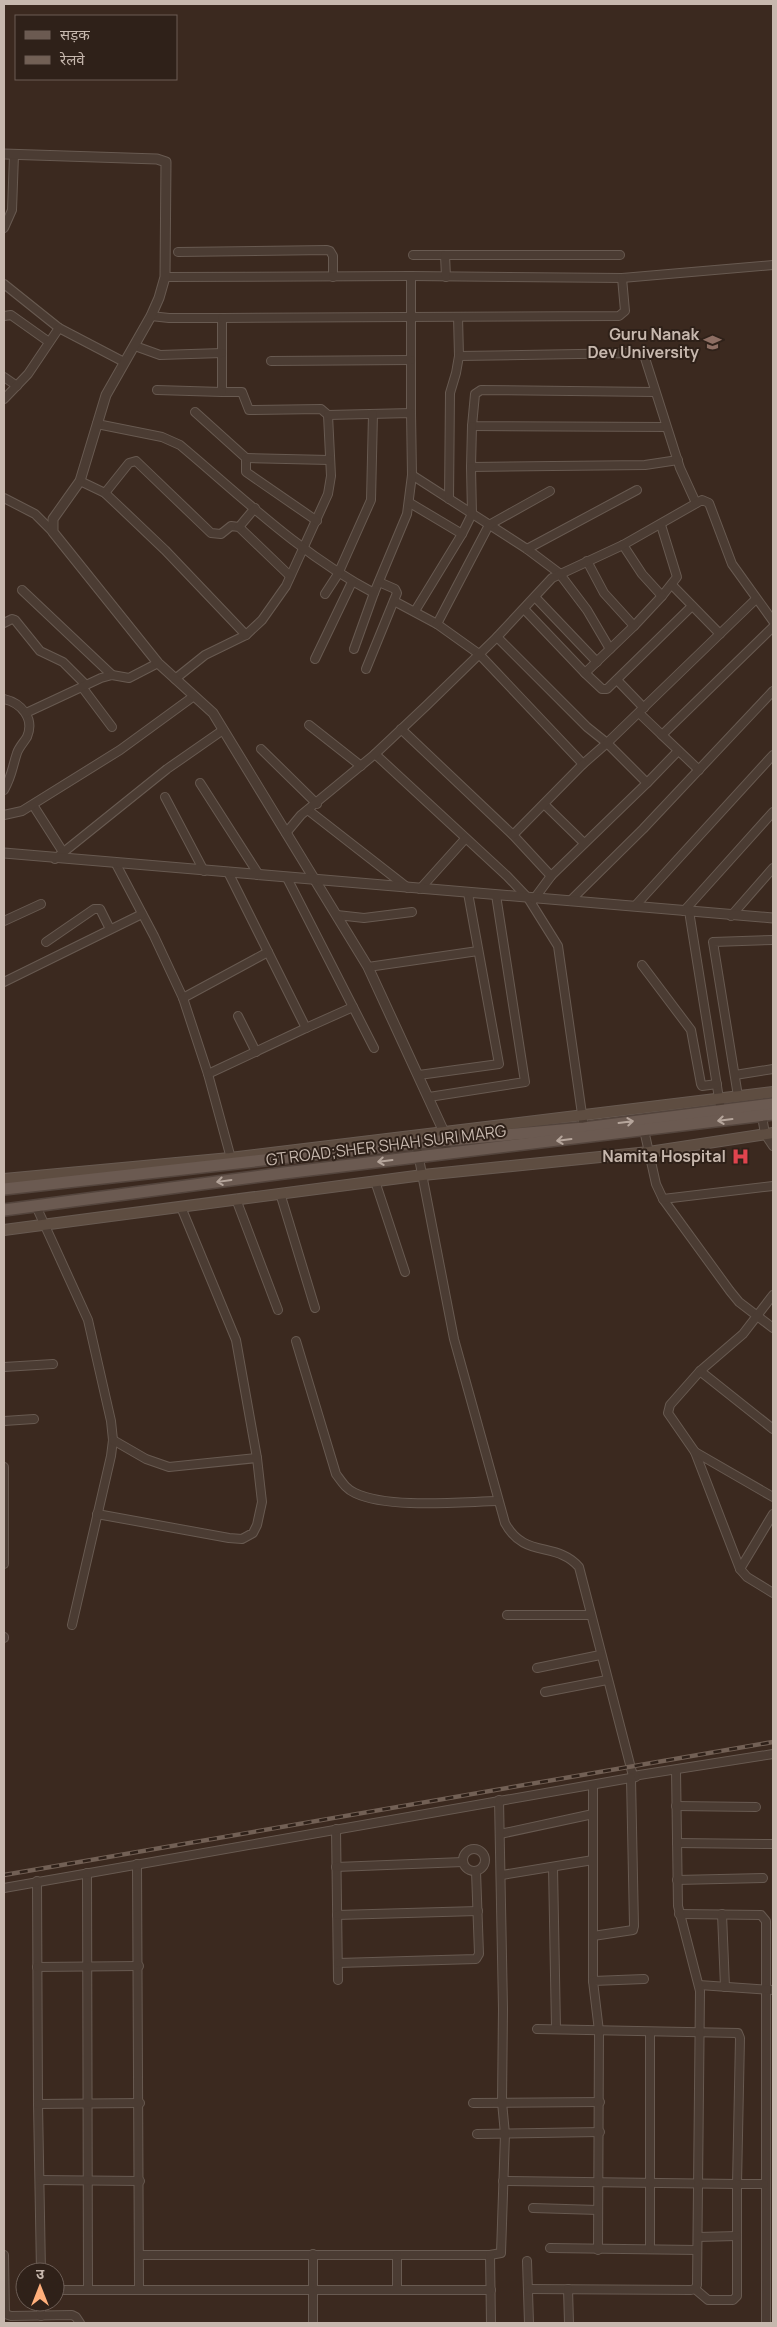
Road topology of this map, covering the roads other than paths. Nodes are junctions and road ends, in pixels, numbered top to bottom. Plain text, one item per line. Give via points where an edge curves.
1 (4, 154) edge
2 (14, 155) junction
3 (4, 228) edge
4 (178, 252) dead end
5 (413, 255) dead end
6 (445, 255) junction
7 (620, 255) dead end
8 (773, 265) edge
9 (334, 276) junction
10 (411, 276) junction
11 (165, 277) junction
12 (446, 277) junction
13 (622, 278) junction
14 (4, 284) edge
15 (4, 316) edge
16 (151, 316) junction
17 (411, 316) junction
18 (458, 317) junction
19 (222, 318) junction
20 (59, 328) junction
21 (49, 342) junction
22 (135, 346) junction
23 (222, 353) junction
24 (459, 356) junction
25 (411, 360) junction
26 (271, 361) dead end
27 (124, 362) junction
28 (4, 377) edge
29 (17, 386) junction
30 (156, 390) dead end
31 (222, 392) junction
32 (654, 392) junction
33 (4, 399) edge
34 (195, 412) dead end
35 (373, 414) junction
36 (411, 414) junction
37 (328, 415) junction
38 (97, 424) junction
39 (472, 426) junction
40 (666, 427) junction
41 (246, 458) junction
42 (330, 460) junction
43 (678, 460) junction
44 (471, 467) junction
45 (412, 476) junction
46 (80, 482) junction
47 (638, 490) dead end
48 (550, 491) dead end
49 (105, 493) junction
50 (4, 498) edge
51 (449, 499) junction
52 (410, 503) junction
53 (696, 503) junction
54 (254, 508) junction
55 (472, 514) junction
56 (317, 521) junction
57 (661, 524) junction
58 (489, 525) junction
59 (240, 527) junction
60 (52, 532) junction
61 (462, 534) junction
62 (624, 545) junction
63 (526, 549) junction
64 (304, 550) junction
65 (587, 562) junction
66 (560, 573) junction
67 (338, 574) junction
68 (290, 576) junction
69 (352, 582) junction
70 (379, 582) junction
71 (672, 585) junction
72 (22, 590) dead end
73 (374, 593) junction
74 (325, 594) dead end
75 (662, 596) junction
76 (535, 597) junction
77 (756, 599) junction
78 (394, 601) junction
79 (692, 606) junction
80 (524, 609) junction
81 (415, 611) junction
82 (773, 620) edge
83 (4, 623) edge
84 (437, 624) junction
85 (634, 626) junction
86 (773, 627) edge
87 (720, 634) junction
88 (246, 635) junction
89 (497, 637) junction
90 (354, 649) dead end
91 (610, 649) junction
92 (479, 654) junction
93 (315, 659) dead end
94 (597, 662) junction
95 (158, 663) junction
96 (366, 669) dead end
97 (585, 673) junction
98 (112, 675) junction
99 (175, 679) junction
100 (617, 680) junction
101 (84, 686) junction
102 (773, 692) edge
103 (194, 696) junction
104 (4, 700) edge
105 (641, 711) junction
106 (26, 713) junction
107 (309, 725) dead end
108 (112, 727) dead end
109 (401, 729) junction
110 (223, 730) junction
111 (662, 735) junction
112 (607, 742) junction
113 (260, 749) dead end
114 (678, 750) junction
115 (374, 754) junction
116 (773, 755) edge
117 (583, 764) junction
118 (361, 766) junction
119 (699, 770) junction
120 (200, 783) dead end
121 (647, 783) junction
122 (4, 790) edge
123 (165, 797) dead end
124 (317, 804) junction
125 (544, 804) junction
126 (33, 805) junction
127 (308, 810) junction
128 (773, 812) edge
129 (4, 815) edge
130 (286, 833) junction
131 (513, 835) junction
132 (466, 838) junction
133 (584, 843) junction
134 (4, 853) edge
135 (59, 856) junction
136 (116, 864) junction
137 (773, 868) edge
138 (204, 870) junction
139 (228, 872) junction
140 (259, 875) junction
141 (551, 876) junction
142 (288, 878) junction
143 (317, 880) junction
144 (408, 888) junction
145 (420, 889) junction
146 (468, 892) junction
147 (496, 895) junction
148 (531, 898) junction
149 (570, 901) junction
150 (40, 904) dead end
151 (635, 906) junction
152 (686, 911) junction
153 (412, 912) dead end
154 (142, 914) junction
155 (337, 915) junction
156 (731, 916) junction
157 (773, 918) edge
158 (4, 921) edge
159 (110, 929) junction
160 (773, 940) edge
161 (46, 942) dead end
162 (478, 951) junction
163 (268, 952) junction
164 (642, 965) dead end
165 (368, 967) junction
166 (4, 982) edge
167 (184, 998) junction
168 (353, 1006) junction
169 (238, 1016) dead end
170 (306, 1028) junction
171 (709, 1038) junction
172 (694, 1040) junction
173 (374, 1048) dead end
174 (256, 1052) junction
175 (773, 1069) edge
176 (208, 1074) junction
177 (419, 1075) junction
178 (735, 1075) junction
179 (717, 1084) junction
180 (773, 1092) edge
181 (738, 1096) junction
182 (429, 1097) junction
183 (719, 1099) junction
184 (773, 1104) edge
185 (721, 1111) junction
186 (768, 1115) edge
187 (583, 1122) junction
188 (644, 1130) junction
189 (769, 1133) edge
190 (445, 1136) junction
191 (416, 1143) junction
192 (773, 1146) edge
193 (648, 1152) junction
194 (447, 1154) junction
195 (419, 1157) junction
196 (231, 1161) junction
197 (423, 1175) junction
198 (4, 1179) edge
199 (375, 1181) junction
200 (773, 1186) edge
201 (4, 1189) edge
202 (280, 1193) junction
203 (236, 1199) junction
204 (663, 1199) junction
205 (36, 1206) junction
206 (181, 1207) junction
207 (4, 1210) edge
208 (44, 1226) junction
209 (4, 1230) edge
210 (405, 1272) dead end
211 (773, 1295) edge
212 (315, 1308) dead end
213 (278, 1310) dead end
214 (758, 1316) junction
215 (773, 1328) edge
216 (296, 1341) dead end
217 (52, 1364) dead end
218 (4, 1367) edge
219 (700, 1371) junction
220 (34, 1419) dead end
221 (4, 1421) edge
222 (773, 1429) edge
223 (113, 1440) junction
224 (695, 1452) junction
225 (257, 1458) junction
226 (4, 1467) edge
227 (773, 1497) edge
228 (498, 1501) junction
229 (4, 1514) edge
230 (97, 1514) junction
231 (773, 1514) edge
232 (4, 1564) edge
233 (740, 1570) junction
234 (773, 1594) edge
235 (506, 1615) dead end
236 (591, 1615) junction
237 (72, 1625) dead end
238 (600, 1654) junction
239 (537, 1668) dead end
240 (607, 1680) junction
241 (545, 1692) dead end
242 (773, 1754) edge
243 (676, 1770) junction
244 (633, 1778) junction
245 (593, 1785) junction
246 (499, 1800) junction
247 (676, 1806) junction
248 (756, 1807) dead end
249 (593, 1814) junction
250 (336, 1829) junction
251 (500, 1834) junction
252 (677, 1843) junction
253 (773, 1844) edge
254 (593, 1860) junction
255 (463, 1862) junction
256 (137, 1864) junction
257 (553, 1866) junction
258 (336, 1867) junction
259 (476, 1871) junction
260 (88, 1872) junction
261 (502, 1876) junction
262 (763, 1878) dead end
263 (678, 1880) junction
264 (37, 1881) junction
265 (4, 1888) edge
266 (478, 1911) junction
267 (679, 1914) junction
268 (722, 1914) junction
269 (337, 1915) junction
270 (593, 1936) junction
271 (338, 1963) junction
272 (86, 1966) junction
273 (139, 1966) junction
274 (37, 1967) junction
275 (644, 1979) dead end
276 (338, 1980) dead end
277 (593, 1980) junction
278 (699, 1985) junction
279 (725, 1987) junction
280 (769, 1990) edge
281 (537, 2029) dead end
282 (556, 2029) junction
283 (599, 2031) junction
284 (650, 2032) junction
285 (699, 2033) junction
286 (88, 2102) junction
287 (502, 2102) junction
288 (600, 2102) junction
289 (140, 2103) junction
290 (472, 2103) dead end
291 (38, 2104) junction
292 (600, 2132) junction
293 (477, 2134) dead end
294 (504, 2134) junction
295 (769, 2157) edge
296 (40, 2180) junction
297 (89, 2180) junction
298 (140, 2181) junction
299 (503, 2181) junction
300 (599, 2183) junction
301 (650, 2184) junction
302 (698, 2184) junction
303 (737, 2184) junction
304 (764, 2184) junction
305 (534, 2208) dead end
306 (598, 2210) junction
307 (698, 2236) junction
308 (737, 2236) junction
309 (550, 2248) dead end
310 (650, 2249) junction
311 (598, 2250) junction
312 (697, 2250) junction
313 (313, 2254) junction
314 (4, 2255) edge
315 (141, 2255) junction
316 (490, 2255) junction
317 (397, 2256) junction
318 (527, 2261) dead end
319 (41, 2262) edge
320 (88, 2289) junction
321 (139, 2289) junction
322 (313, 2289) junction
323 (397, 2289) junction
324 (528, 2289) junction
325 (568, 2289) junction
326 (695, 2289) junction
327 (65, 2290) edge
328 (491, 2290) junction
329 (41, 2312) edge
330 (41, 2316) junction
331 (80, 2323) edge
332 (313, 2323) edge
333 (491, 2323) edge
334 (529, 2323) edge
335 (569, 2323) edge
336 (766, 2323) edge

1 - 2 street
2 - 3 street via 12,210
2 - 11 street via 157,159 166,162
4 - 9 street via 327,250 333,256
5 - 6 street
6 - 7 street
6 - 12 street
8 - 13 street
9 - 10 street
9 - 11 street
10 - 12 street
10 - 17 street
11 - 16 street
12 - 13 street
13 - 18 street via 625,311 619,316
14 - 20 street
15 - 21 street via 12,315
16 - 19 street
16 - 22 street
17 - 18 street
17 - 19 street
17 - 25 street
18 - 24 street
19 - 23 street
20 - 21 street
20 - 27 street
21 - 29 street
22 - 23 street via 160,355
22 - 27 street
23 - 31 street
24 - 32 street via 640,353 645,358
24 - 51 street via 450,393
25 - 26 street
25 - 36 street
27 - 38 street via 106,395
28 - 29 street
29 - 33 street
30 - 31 street
31 - 37 street via 242,392 249,410 321,409
32 - 39 street via 480,390 475,394
32 - 40 street
34 - 41 street
35 - 36 street
35 - 37 street
35 - 67 street via 371,500
36 - 45 street
37 - 42 street
38 - 46 street
38 - 54 street via 171,439
39 - 40 street
39 - 44 street
40 - 43 street
41 - 42 street
41 - 56 street via 246,472
42 - 56 street via 328,494
43 - 44 street via 645,464
43 - 53 street
44 - 55 street
45 - 51 street
45 - 52 street
46 - 49 street
46 - 60 street via 53,519
47 - 63 street
48 - 58 street
49 - 59 street via 129,463 136,461 211,533 221,534 231,526
49 - 88 street
50 - 60 street via 35,514
51 - 55 street
52 - 61 street
52 - 70 street
53 - 57 street
53 - 77 street via 705,500 709,503 732,564
54 - 59 street
54 - 64 street
55 - 58 street
55 - 61 street
56 - 64 street
57 - 62 street
57 - 71 street via 677,577
58 - 63 street
58 - 84 street
59 - 68 street
60 - 95 street
61 - 81 street
62 - 65 street
62 - 75 street via 642,574
63 - 66 street
64 - 67 street
64 - 68 street
65 - 66 street
65 - 85 street via 604,593
66 - 76 street
66 - 91 street
67 - 69 street
67 - 74 street
68 - 88 street via 270,610
69 - 73 street
69 - 93 street
70 - 73 street
70 - 78 street via 396,590
71 - 75 street
71 - 79 street
72 - 98 street
73 - 90 street
75 - 85 street
76 - 80 street
76 - 94 street
77 - 82 street
77 - 87 street
78 - 81 street
78 - 96 street
79 - 87 street
79 - 100 street
80 - 89 street
80 - 97 street
81 - 84 street
83 - 101 street via 15,620 40,651 63,662
84 - 92 street
85 - 91 street
86 - 111 street
87 - 105 street
88 - 99 street via 205,655
89 - 92 street
89 - 112 street via 587,727
91 - 94 street
92 - 109 street
92 - 117 street
94 - 97 street
95 - 98 street via 129,678
95 - 99 street
97 - 100 street via 602,689
98 - 101 street
99 - 103 street
100 - 105 street
101 - 106 street
101 - 108 street
102 - 119 street
103 - 110 street via 213,713
103 - 126 street via 120,750
104 - 106 street via 17,704
105 - 111 street
105 - 112 street
106 - 122 street via 28,734
107 - 118 street
109 - 115 street
109 - 131 street
110 - 130 street
110 - 135 street via 167,769
111 - 114 street
112 - 117 street
112 - 121 street
113 - 124 street
114 - 119 street
114 - 121 street
115 - 118 street
115 - 132 street
116 - 151 street
117 - 125 street
118 - 124 street
119 - 149 street
120 - 140 street
121 - 133 street
123 - 138 street
124 - 127 street
125 - 131 street
125 - 133 street
126 - 129 street
126 - 135 street
127 - 130 street
127 - 144 street
128 - 152 street
130 - 143 street
131 - 141 street
132 - 145 street
132 - 148 street
133 - 141 street
134 - 135 street
135 - 136 street
136 - 138 street
136 - 154 street
137 - 156 street
138 - 139 street
139 - 140 street
139 - 163 street
140 - 142 street
141 - 148 street
142 - 143 street
142 - 168 street
143 - 144 street
143 - 155 street
144 - 145 street
145 - 146 street
146 - 147 street
146 - 162 street
147 - 148 street
147 - 182 street via 525,1082
148 - 149 street
148 - 187 street via 558,946
149 - 151 street
150 - 158 street
151 - 152 street
152 - 156 street
152 - 171 street
153 - 155 street via 364,918
154 - 159 street
154 - 167 street
155 - 165 street
156 - 157 street
159 - 161 street via 97,908
159 - 166 street
160 - 178 street via 713,942
162 - 165 street
162 - 177 street via 499,1064
163 - 167 street
163 - 170 street
164 - 172 street via 691,1030
165 - 177 street
167 - 176 street
168 - 170 street
168 - 173 street
169 - 174 street
170 - 174 street
171 - 172 street
171 - 179 street
172 - 179 street via 702,1086
174 - 176 street
175 - 178 street
176 - 196 street
177 - 182 street
178 - 181 street
179 - 183 street
180 - 181 main road
181 - 183 main road
182 - 190 street
183 - 185 street
183 - 187 main road
184 - 185 main road, GT ROAD;SHER SHAH SURI MARG
187 -> 185 main road, GT ROAD;SHER SHAH SURI MARG
186 -> 188 main road, GT ROAD;SHER SHAH SURI MARG
186 - 189 street
187 - 190 main road, GT ROAD;SHER SHAH SURI MARG
188 - 193 street
188 -> 194 main road, GT ROAD;SHER SHAH SURI MARG
189 - 192 street
189 - 193 main road
190 - 191 main road, GT ROAD;SHER SHAH SURI MARG
190 - 194 street
190 - 196 main road
191 - 195 street
191 - 196 main road, GT ROAD;SHER SHAH SURI MARG
193 - 197 main road
193 - 204 street
194 - 195 main road, GT ROAD;SHER SHAH SURI MARG
195 - 197 street
195 -> 205 main road, GT ROAD;SHER SHAH SURI MARG
196 - 198 main road
196 - 201 main road, GT ROAD;SHER SHAH SURI MARG
197 - 199 main road
197 - 228 street via 454,1339
199 - 202 main road
199 - 210 street
200 - 204 street
202 - 203 main road
202 - 212 street
203 - 206 main road
203 - 213 street
204 - 214 street via 730,1291
205 - 207 main road, GT ROAD;SHER SHAH SURI MARG
205 - 208 street
206 - 208 main road
206 - 225 street via 236,1340
208 - 209 main road
208 - 223 street via 88,1320
211 - 214 street
214 - 215 street
214 - 219 street via 738,1340
216 - 228 street via 336,1474 344,1486 370,1499 390,1502
217 - 218 street
219 - 222 street
219 - 224 street via 670,1405 668,1412
220 - 221 street
223 - 225 street via 146,1459 170,1467
223 - 230 street
224 - 227 street
224 - 233 street
225 - 230 street via 262,1502 260,1516 253,1533 242,1539
226 - 229 street
228 - 236 street via 505,1523 516,1539 525,1545 569,1558 579,1567
229 - 232 street
230 - 237 street
231 - 233 street
233 - 234 street
235 - 236 street
236 - 238 street
238 - 239 street
238 - 240 street
240 - 241 street
240 - 244 street
242 - 243 street
243 - 244 street
243 - 247 street
244 - 245 street
244 - 270 street via 633,1930
245 - 246 street
245 - 249 street
246 - 250 street
246 - 251 street
247 - 248 street
247 - 252 street
249 - 251 street
249 - 254 street
250 - 256 street
250 - 258 street
251 - 261 street
252 - 253 street
252 - 263 street
254 - 257 street
254 - 270 street
255 - 258 street
255 - 259 street via 466,1868
255 - 259 street via 463,1855 468,1850 479,1850 484,1856 484,1863
256 - 260 street
256 - 273 street
257 - 261 street
257 - 282 street
258 - 269 street
259 - 266 street
260 - 264 street
260 - 272 street
261 - 287 street
262 - 263 street
263 - 267 street
264 - 265 street
264 - 274 street
266 - 269 street
266 - 271 street via 479,1954 476,1959
267 - 268 street
267 - 278 street
268 - 279 street
268 - 280 street via 764,1917
269 - 271 street
270 - 277 street
271 - 276 street
272 - 273 street
272 - 274 street
272 - 286 street
273 - 289 street
274 - 291 street
275 - 277 street
277 - 283 street
278 - 279 street
278 - 285 street
279 - 280 street
280 - 295 street
281 - 282 street
282 - 283 street
283 - 284 street
283 - 288 street
284 - 285 street
284 - 301 street
285 - 302 street
285 - 303 street via 736,2032 740,2035
286 - 289 street
286 - 291 street
286 - 297 street
287 - 288 street
287 - 290 street
287 - 294 street
288 - 292 street
289 - 298 street
291 - 296 street
292 - 294 street
292 - 300 street
293 - 294 street
294 - 299 street
295 - 304 street
296 - 297 street
296 - 319 street
297 - 298 street
297 - 320 street
298 - 315 street
299 - 300 street
299 - 316 street via 503,2250
300 - 301 street
300 - 306 street
301 - 302 street
301 - 310 street
302 - 303 street
302 - 307 street
303 - 304 street
303 - 308 street
304 - 336 street
305 - 306 street
306 - 311 street
307 - 308 street
307 - 312 street
308 - 326 street via 736,2299 708,2300
309 - 311 street
310 - 311 street
310 - 312 street
312 - 326 street
313 - 315 street
313 - 317 street
313 - 322 street
314 - 330 street via 5,2314
315 - 321 street
316 - 317 street
316 - 328 street
317 - 323 street
318 - 324 street
320 - 321 street
320 - 327 street
321 - 322 street
322 - 323 street
322 - 332 street
323 - 328 street
324 - 325 street
324 - 334 street
325 - 326 street
325 - 335 street
328 - 333 street
329 - 330 street
330 - 331 street via 72,2315

